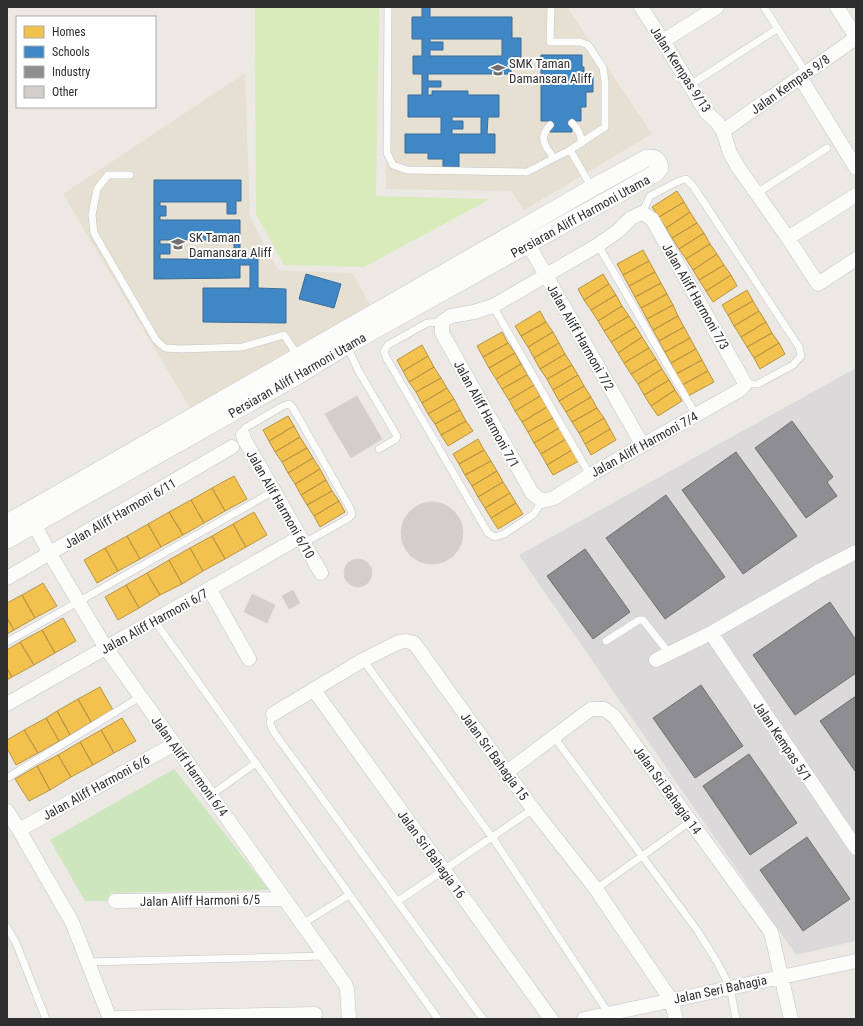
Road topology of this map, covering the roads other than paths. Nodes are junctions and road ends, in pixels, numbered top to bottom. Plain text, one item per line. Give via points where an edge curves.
1 (388, 7) edge
2 (551, 7) edge
3 (641, 7) edge
4 (717, 7) edge
5 (764, 7) edge
6 (837, 7) edge
7 (777, 29) junction
8 (856, 37) edge
9 (663, 41) junction
10 (803, 75) junction
11 (690, 85) junction
12 (572, 124) dead end
13 (550, 125) dead end
14 (723, 130) junction
15 (582, 143) junction
16 (827, 148) dead end
17 (570, 150) junction
18 (554, 158) junction
19 (856, 168) edge
20 (130, 175) dead end
21 (592, 188) junction
22 (757, 193) junction
23 (856, 195) edge
24 (642, 213) junction
25 (520, 229) junction
26 (788, 238) junction
27 (529, 244) junction
28 (598, 245) junction
29 (856, 259) edge
30 (546, 275) junction
31 (493, 306) junction
32 (442, 322) junction
33 (346, 346) junction
34 (298, 356) junction
35 (745, 384) junction
36 (696, 415) junction
37 (243, 435) joint
38 (642, 444) junction
39 (232, 447) dead end
40 (379, 449) dead end
41 (590, 475) junction
42 (274, 490) junction
43 (542, 501) junction
44 (31, 518) junction
45 (7, 523) edge
46 (7, 540) edge
47 (302, 540) junction
48 (856, 552) edge
49 (50, 554) junction
50 (321, 573) dead end
51 (7, 578) edge
52 (210, 590) junction
53 (78, 602) junction
54 (154, 620) junction
55 (711, 633) junction
56 (606, 641) dead end
57 (7, 642) edge
58 (106, 648) junction
59 (669, 653) junction
60 (249, 659) dead end
61 (363, 660) junction
62 (656, 660) dead end
63 (314, 690) junction
64 (140, 697) junction
65 (7, 704) edge
66 (273, 714) joint
67 (554, 737) junction
68 (173, 745) junction
69 (256, 763) junction
70 (507, 772) junction
71 (7, 778) edge
72 (211, 795) junction
73 (533, 809) junction
74 (7, 811) edge
75 (691, 821) junction
76 (19, 830) junction
77 (492, 837) junction
78 (856, 848) edge
79 (642, 856) junction
80 (443, 870) junction
81 (596, 889) junction
82 (349, 895) junction
83 (285, 899) junction
84 (115, 901) dead end
85 (398, 901) junction
86 (302, 924) junction
87 (7, 927) edge
88 (325, 956) junction
89 (856, 961) edge
90 (88, 962) junction
91 (782, 976) junction
92 (730, 987) junction
93 (671, 1000) junction
94 (315, 1014) dead end
95 (609, 1014) junction
96 (46, 1019) edge
97 (109, 1019) edge
98 (349, 1019) edge
99 (438, 1019) edge
100 (483, 1019) edge
101 (551, 1019) edge
102 (584, 1019) edge
103 (676, 1019) edge
104 (736, 1019) edge
105 (791, 1019) edge

1 - 18 lane via 387,153 393,165 407,170 527,172
2 - 15 lane via 550,42 580,42 588,45 603,68 605,128
3 - 9 street, Jalan Kempas 9/13
4 - 9 street
5 - 7 lane
6 - 8 street
7 - 10 lane
7 - 11 lane
8 - 10 street, Jalan Kempas 9/8
9 - 11 street, Jalan Kempas 9/13
10 - 14 street, Jalan Kempas 9/8
10 - 19 street
11 - 14 street, Jalan Kempas 9/13 via 706,112
12 - 15 lane via 580,133
13 - 18 lane via 543,138
14 - 22 street via 730,153
15 - 17 lane
16 - 22 lane
17 - 18 lane
17 - 21 lane
20 - 34 lane via 108,175 97,189 92,215 94,233 156,340 165,348 181,350 242,347 284,335
21 - 25 street, Persiaran Aliff Harmoni Utama
21 - 27 street, Persiaran Aliff Harmoni Utama via 647,158 655,158 658,161 660,168 656,173
22 - 26 street
23 - 26 street
24 - 28 street via 631,218
24 - 35 street, Jalan Aliff Harmoni 7/3 via 652,219
24 - 35 lane via 650,196 686,179 799,347 801,356 793,365 758,384
25 - 27 street, Jalan Aliff Harmoni 7/2
25 - 34 street, Persiaran Aliff Harmoni Utama
26 - 29 street via 818,284
27 - 30 street, Jalan Aliff Harmoni 7/2
27 - 33 street, Persiaran Aliff Harmoni Utama
28 - 30 street
28 - 36 lane
30 - 31 street
30 - 38 street, Jalan Aliff Harmoni 7/2
31 - 32 street via 451,316
31 - 41 lane
32 - 43 street, Jalan Aliff Harmoni 7/1 via 445,339 532,493
32 - 43 lane via 427,323 388,345 384,351 386,357 488,533 495,537 504,534 534,514
33 - 40 lane via 397,436 390,444
33 - 44 street, Persiaran Aliff Harmoni Utama via 294,378
34 - 44 street, Persiaran Aliff Harmoni Utama
35 - 36 street, Jalan Aliff Harmoni 7/4 via 740,390
36 - 38 street, Jalan Aliff Harmoni 7/4
37 - 42 street, Jalan Alif Harmoni 6/10
37 - 47 lane via 245,428 289,404 350,508 352,514 349,518
38 - 41 street, Jalan Aliff Harmoni 7/4
39 - 49 street, Jalan Aliff Harmoni 6/11
41 - 43 street, Jalan Aliff Harmoni 7/4 via 554,498
42 - 47 street, Jalan Alif Harmoni 6/10
42 - 53 lane
44 - 45 street, Persiaran Aliff Harmoni Utama
44 - 46 street, Persiaran Aliff Harmoni Utama
44 - 49 street, Jalan Aliff Harmoni 6/4
47 - 50 street, Jalan Alif Harmoni 6/10
47 - 52 street, Jalan Aliff Harmoni 6/7
48 - 55 street
49 - 51 street, Jalan Aliff Harmoni 6/11
49 - 53 street, Jalan Aliff Harmoni 6/4
52 - 54 street, Jalan Aliff Harmoni 6/7
52 - 60 street
53 - 57 lane
53 - 58 street, Jalan Aliff Harmoni 6/4
54 - 58 street, Jalan Aliff Harmoni 6/7
54 - 69 lane
55 - 59 street
55 - 78 street, Jalan Kempas 5/1
56 - 59 lane via 643,620
58 - 64 street, Jalan Aliff Harmoni 6/4
58 - 65 street, Jalan Aliff Harmoni 6/7
59 - 62 street
61 - 63 street, Jalan Sri Bahagia 15
61 - 70 street, Jalan Sri Bahagia 15 via 399,642 406,640 414,643
61 - 77 lane
63 - 66 street, Jalan Sri Bahagia 15
63 - 80 street, Jalan Sri Bahagia 16
64 - 68 street, Jalan Aliff Harmoni 6/4
64 - 71 lane
66 - 85 lane via 270,723 273,731
67 - 70 street, Jalan Sri Bahagia 14
67 - 75 street, Jalan Sri Bahagia 14 via 591,709 604,709 614,716
67 - 79 lane
68 - 72 street, Jalan Aliff Harmoni 6/4
68 - 76 street, Jalan Aliff Harmoni 6/6
69 - 72 lane
69 - 82 lane
70 - 73 street, Jalan Sri Bahagia 15
72 - 83 street, Jalan Aliff Harmoni 6/4
73 - 77 lane
73 - 81 street, Jalan Sri Bahagia 15
74 - 76 street
75 - 79 lane
75 - 91 street, Jalan Sri Bahagia 14 via 771,932
76 - 90 street via 72,922
77 - 80 lane
77 - 95 lane
79 - 81 lane
79 - 92 lane via 697,930
80 - 85 lane
80 - 101 street, Jalan Sri Bahagia 16
81 - 93 street, Jalan Sri Bahagia 15
82 - 86 lane
82 - 99 lane
83 - 84 street, Jalan Aliff Harmoni 6/5
83 - 86 street, Jalan Aliff Harmoni 6/4
85 - 100 lane
86 - 88 street, Jalan Aliff Harmoni 6/4
87 - 96 lane via 16,943
88 - 90 lane
88 - 98 street, Jalan Aliff Harmoni 6/4 via 347,989
89 - 91 street, Jalan Seri Bahagia
90 - 97 street
91 - 92 street, Jalan Seri Bahagia
91 - 105 street, Jalan Sri Bahagia 14
92 - 93 street, Jalan Seri Bahagia
92 - 104 lane
93 - 95 street, Jalan Seri Bahagia
93 - 103 street, Jalan Sri Bahagia 15
94 - 97 street
95 - 102 street, Jalan Seri Bahagia

